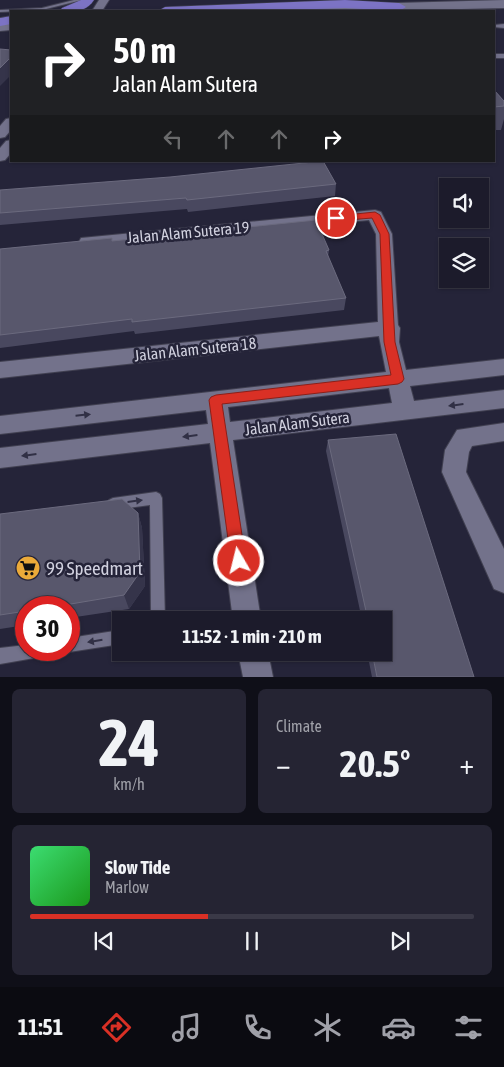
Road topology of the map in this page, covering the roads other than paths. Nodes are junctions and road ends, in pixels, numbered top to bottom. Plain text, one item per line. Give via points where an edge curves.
1 (80, 0) edge
2 (88, 0) edge
3 (504, 4) edge
4 (399, 7) junction
5 (504, 9) edge
6 (21, 10) edge
7 (69, 10) edge
8 (191, 10) edge
9 (289, 10) edge
10 (462, 10) edge
11 (10, 123) edge
12 (0, 134) edge
13 (10, 145) edge
14 (0, 157) edge
15 (69, 243) edge
16 (390, 328) junction
17 (504, 367) edge
18 (0, 370) edge
19 (398, 379) junction
20 (504, 399) edge
21 (216, 400) junction
22 (405, 411) junction
23 (0, 425) edge
24 (220, 432) junction
25 (504, 432) edge
26 (0, 458) edge
27 (97, 506) edge
28 (504, 579) edge
29 (158, 611) edge
30 (238, 611) edge
31 (112, 638) edge
32 (80, 643) edge
33 (15, 654) edge
34 (0, 656) edge
35 (255, 661) edge
36 (258, 677) edge

1 - 6 lane via 42,9
2 - 7 highway
3 - 4 street
4 - 8 highway via 346,4
4 - 9 street
5 - 10 street
11 - 12 street
13 - 14 street
15 - 16 street, Jalan Alam Sutera 19 via 375,215 384,234
16 - 18 street, Jalan Alam Sutera 18
16 - 19 street via 389,342
17 - 19 street, Jalan Alam Sutera
19 - 21 street, Jalan Alam Sutera
19 - 22 street
20 -> 22 street, Jalan Alam Sutera
23 -> 21 street, Jalan Alam Sutera
21 - 24 street
22 - 24 street, Jalan Alam Sutera
24 -> 26 street, Jalan Alam Sutera
24 - 30 street
25 - 28 street via 465,437 457,450 454,472
27 -> 29 lane via 156,498
31 -> 32 lane
33 - 34 lane
35 - 36 street

